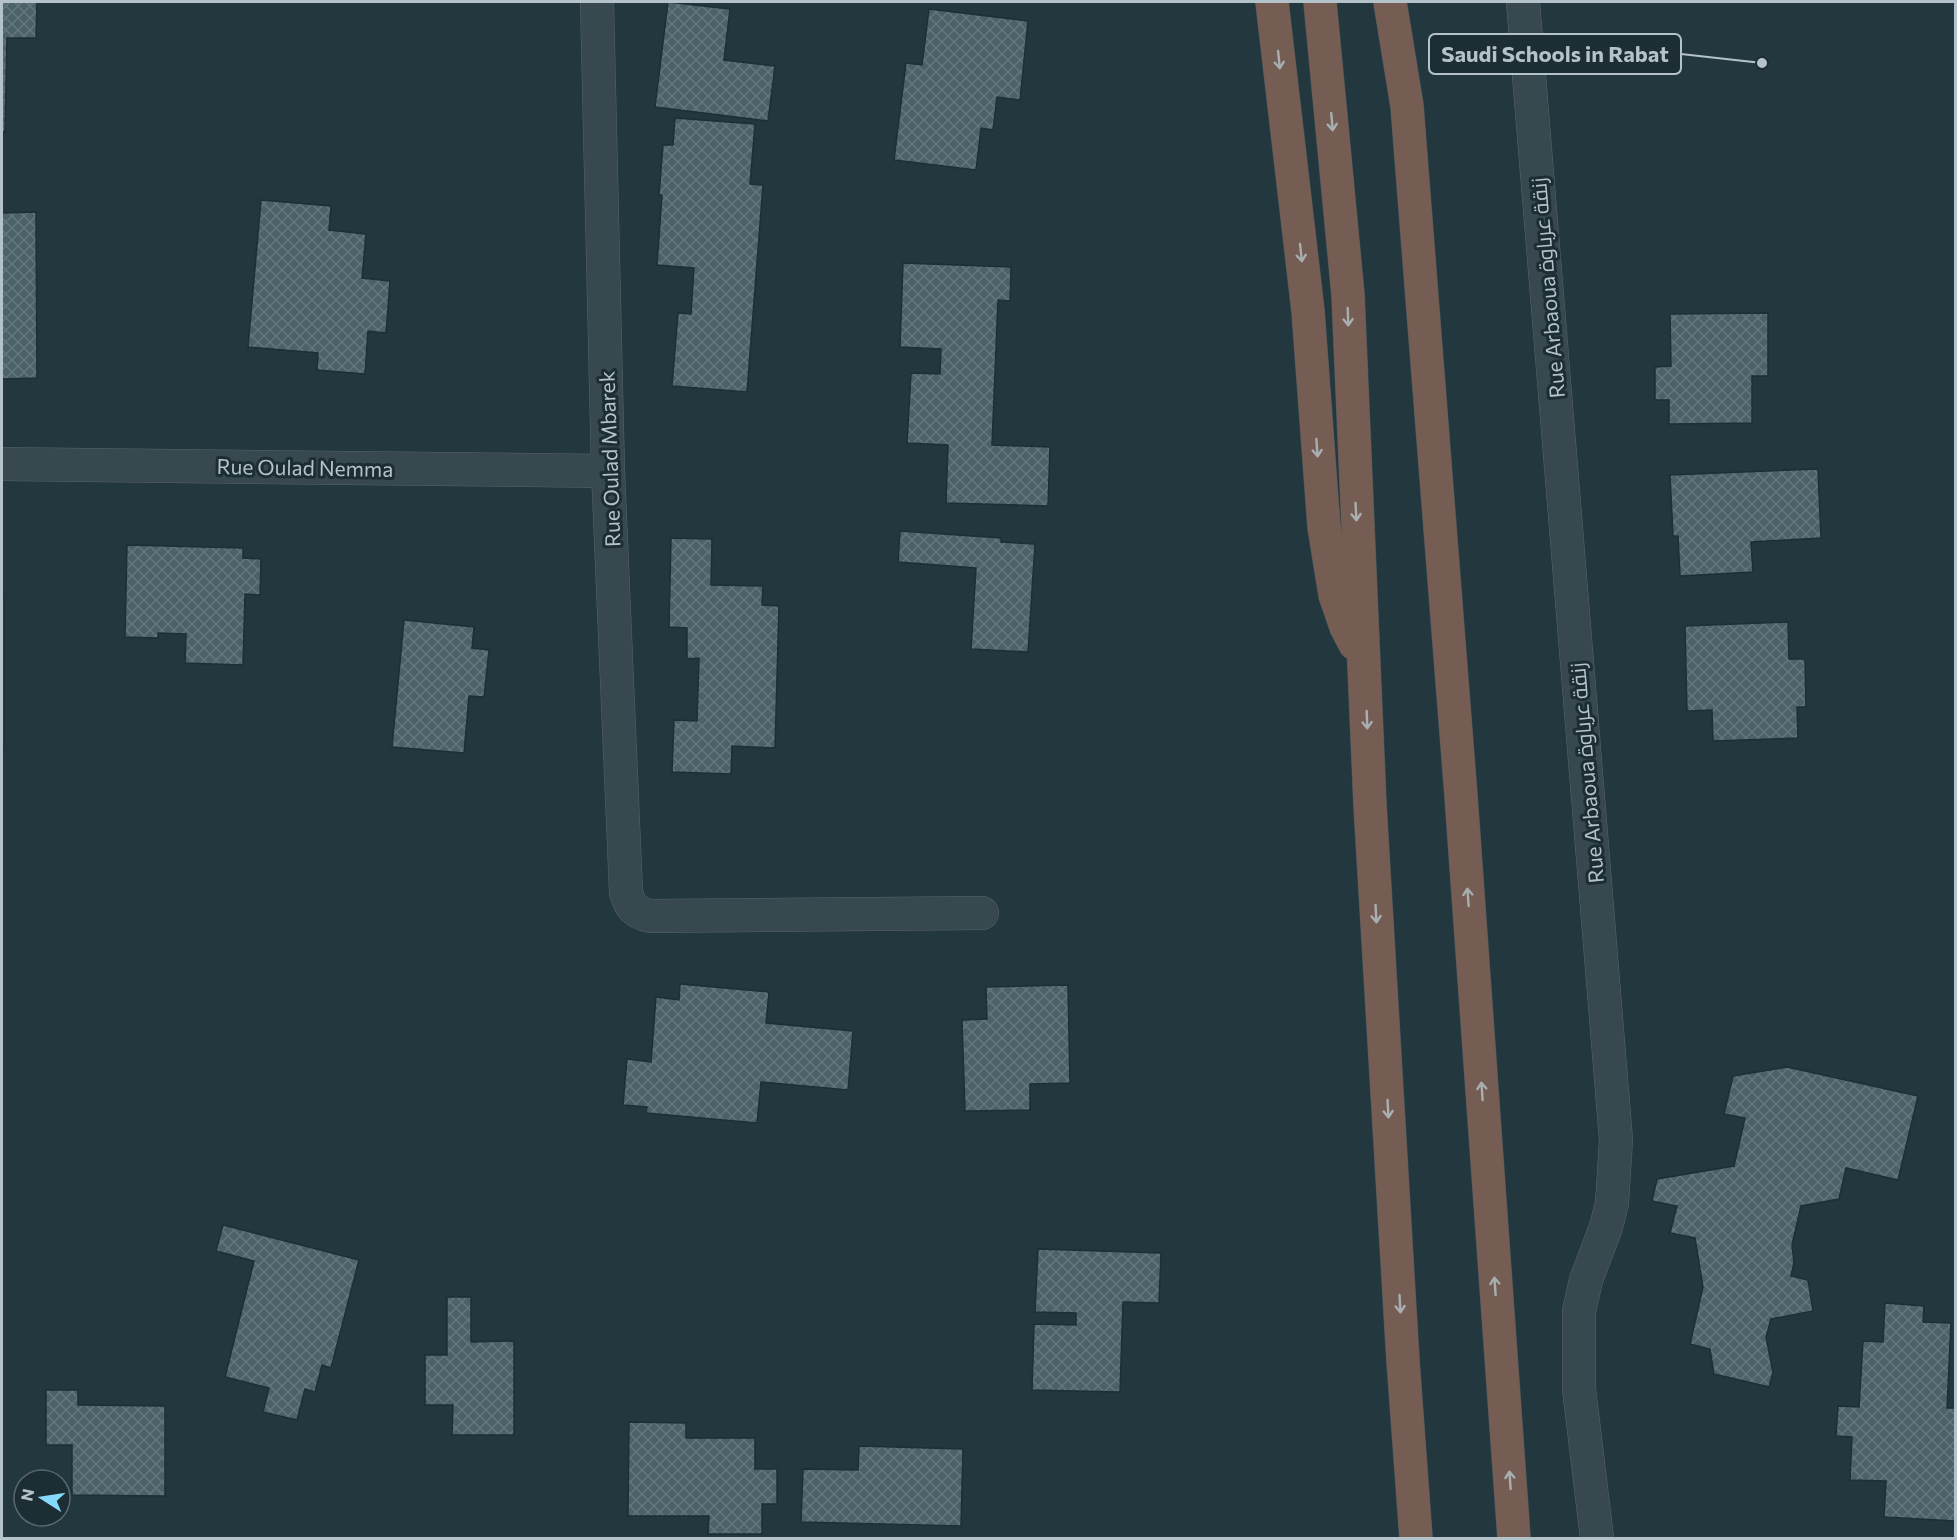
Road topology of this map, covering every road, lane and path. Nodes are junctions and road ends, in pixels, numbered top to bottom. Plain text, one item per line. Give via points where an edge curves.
1 (597, 2) edge
2 (1272, 2) edge
3 (1320, 2) edge
4 (1390, 2) edge
5 (1407, 2) edge
6 (1523, 2) edge
7 (1407, 106) junction
8 (2, 464) edge
9 (608, 471) junction
10 (1364, 661) junction
11 (982, 913) dead end
12 (1416, 1539) edge
13 (1514, 1539) edge
14 (1597, 1539) edge

1 - 9 street, Rue Oulad Mbarek
2 -> 10 highway via 1308,311 1328,561 1346,627
3 -> 10 highway via 1348,295
4 - 7 highway
5 - 7 highway
6 - 14 street, Rue Arbaoua زنقة عرباوة via 1616,1140 1612,1203 1579,1311 1579,1389
13 -> 7 highway
8 - 9 street, Rue Oulad Nemma
9 - 11 street, Rue Oulad Mbarek via 626,891 630,905 638,914 651,916
10 -> 12 highway

